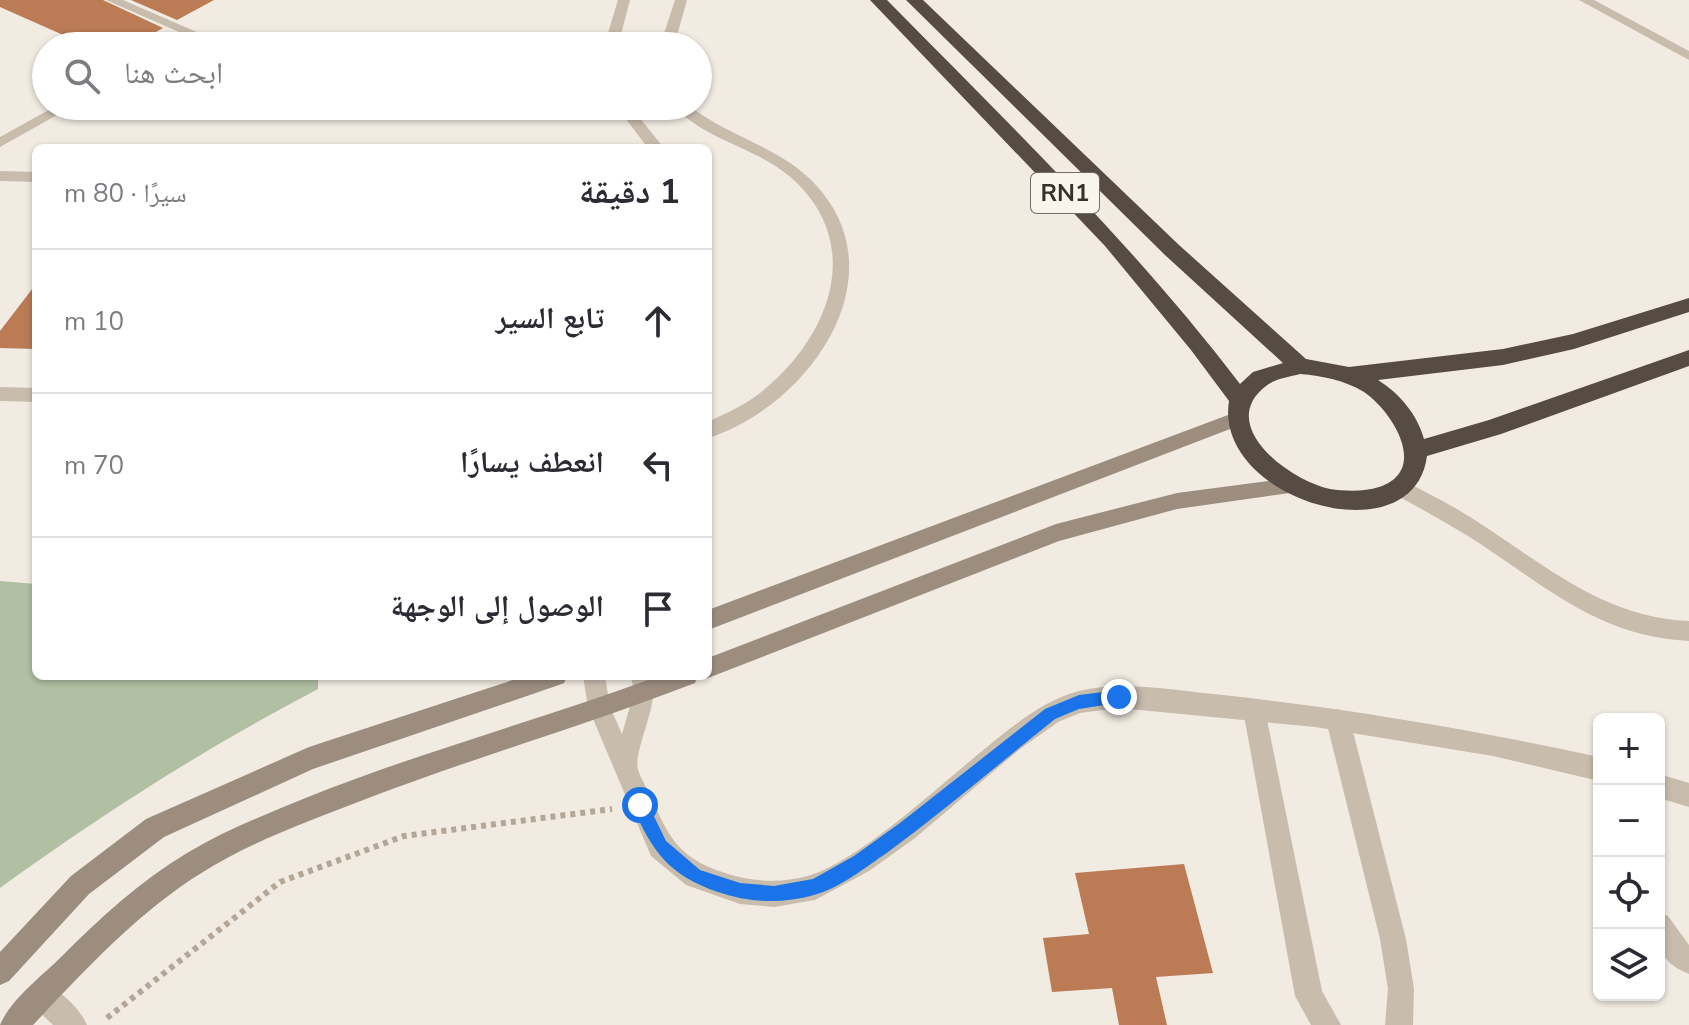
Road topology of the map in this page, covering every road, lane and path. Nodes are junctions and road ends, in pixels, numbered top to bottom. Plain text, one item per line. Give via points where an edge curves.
1 (112, 0) edge
2 (624, 0) edge
3 (681, 0) edge
4 (878, 0) edge
5 (914, 0) edge
6 (1585, 0) edge
7 (183, 32) edge
8 (615, 32) edge
9 (671, 32) edge
10 (1689, 56) edge
11 (41, 120) edge
12 (633, 120) edge
13 (701, 120) edge
14 (0, 143) edge
15 (653, 144) edge
16 (0, 176) edge
17 (32, 177) edge
18 (1689, 305) edge
19 (1689, 358) edge
20 (1300, 366) junction
21 (1350, 375) junction
22 (0, 394) edge
23 (32, 395) edge
24 (1238, 408) junction
25 (712, 429) edge
26 (1418, 450) junction
27 (1290, 486) junction
28 (1401, 488) junction
29 (712, 618) edge
30 (1689, 631) edge
31 (712, 666) edge
32 (544, 680) edge
33 (595, 680) edge
34 (666, 680) edge
35 (644, 684) edge
36 (599, 707) junction
37 (1254, 710) junction
38 (1338, 720) junction
39 (626, 764) junction
40 (1593, 768) edge
41 (1665, 788) edge
42 (1689, 795) edge
43 (640, 805) junction
44 (1662, 929) edge
45 (1689, 961) edge
46 (0, 972) edge
47 (42, 995) junction
48 (14, 1025) edge
49 (73, 1025) edge
50 (101, 1025) edge
51 (1327, 1025) edge
52 (1399, 1025) edge

1 - 7 street
2 - 8 street
3 - 9 street
4 - 24 highway, RN1 via 1129,257 1190,329
5 - 20 highway, RN1
6 - 10 street
11 - 14 street
12 - 15 street
13 - 25 street via 769,152 795,172 831,216 839,245 834,311 817,344 769,396
16 - 17 street
18 - 21 highway via 1503,357
19 - 26 highway
20 - 21 highway
20 - 24 highway via 1252,381
21 - 26 highway via 1397,407
22 - 23 street
24 - 27 highway, RN1 via 1244,443 1263,467
24 - 29 street
26 - 28 highway via 1414,471
27 - 28 highway, RN1 via 1351,502 1379,499
27 - 31 street via 1177,501 1056,533
28 - 30 street via 1469,525 1595,608 1642,628
32 - 46 street via 309,759 155,828 80,885
33 - 36 street
34 - 35 street
35 - 36 street
35 - 39 street
36 - 39 street
36 - 47 street via 366,787 193,863 133,910
37 - 38 street
37 - 43 street via 1119,697 1079,702 1025,732 860,862 815,887 774,894 740,891 695,876 660,847
37 - 51 street via 1309,996
38 - 40 street
38 - 52 street via 1393,939 1401,989
39 - 43 street
41 - 42 street
43 - 50 path via 404,836 280,882
44 - 45 street
47 - 48 street
47 - 49 street

